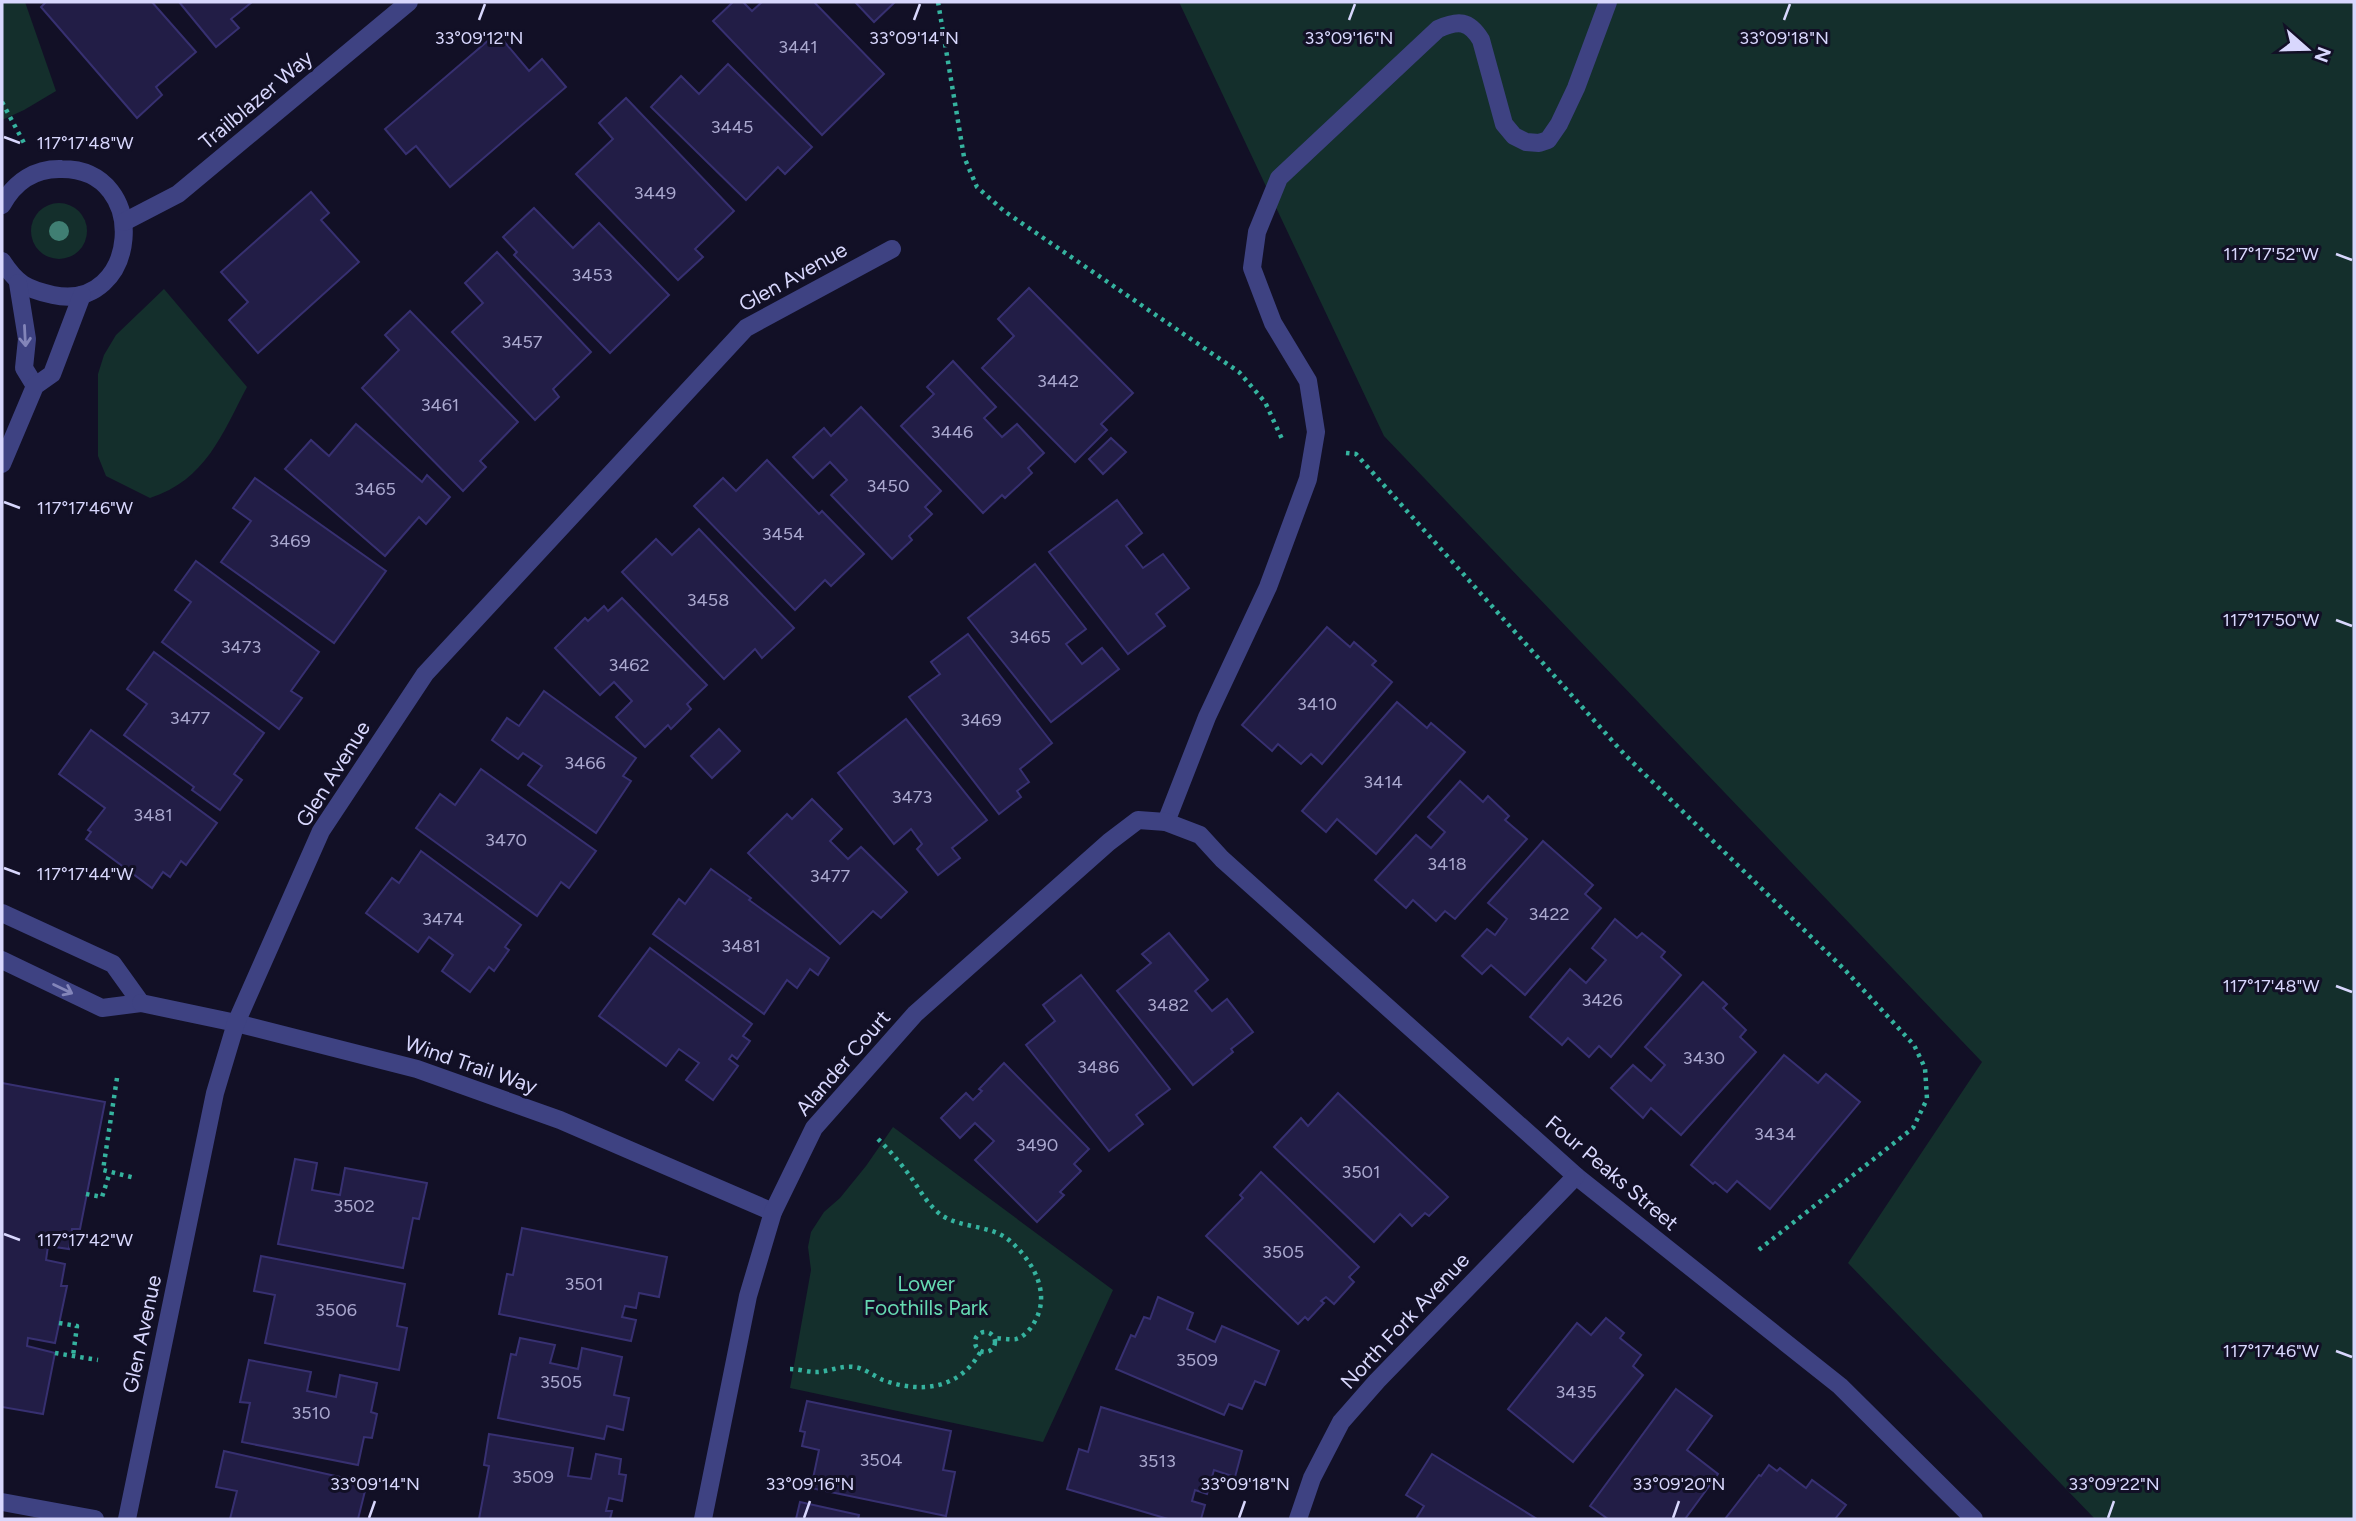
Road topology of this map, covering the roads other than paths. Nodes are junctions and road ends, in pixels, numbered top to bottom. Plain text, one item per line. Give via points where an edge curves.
1 (410, 2) edge
2 (1608, 2) edge
3 (2, 205) edge
4 (124, 222) junction
5 (892, 249) dead end
6 (2, 261) edge
7 (18, 283) junction
8 (82, 295) junction
9 (35, 386) junction
10 (2, 464) edge
11 (1166, 822) junction
12 (1223, 859) joint
13 (2, 913) edge
14 (2, 960) edge
15 (141, 1003) junction
16 (236, 1023) junction
17 (1576, 1175) junction
18 (773, 1212) junction
19 (2, 1502) edge
20 (95, 1519) edge
21 (127, 1519) edge
22 (703, 1519) edge
23 (1298, 1519) edge
24 (1974, 1519) edge

1 - 4 street, Trailblazer Way via 178,194
2 - 11 street via 1576,89 1548,139 1526,142 1514,136 1504,124 1481,40 1474,28 1451,23 1438,29 1279,177 1256,232 1252,268 1273,323 1308,381 1316,432 1308,479 1268,587 1207,717
3 - 4 street via 31,175 70,169 89,174 106,186 118,202
4 - 8 street via 125,240 111,274
5 - 16 street, Glen Avenue via 746,328 425,674 321,831
6 - 7 street
7 - 8 street via 62,297
7 -> 9 street via 27,339 24,368
8 - 9 street via 52,374
9 - 10 street
11 - 12 street, Alander Court via 1200,835
11 - 18 street, Alander Court via 1138,820 1109,842 915,1014 814,1128
12 - 17 street, Four Peaks Street
13 - 15 street via 113,964
14 -> 15 street, Wind Trail Way via 102,1007
15 - 16 street, Wind Trail Way
16 - 18 street, Wind Trail Way via 430,1073 560,1120
16 - 21 street, Glen Avenue via 215,1093
17 - 23 street, North Fork Avenue via 1341,1422 1312,1478
17 - 24 street, Four Peaks Street via 1840,1386
18 - 22 street, Alander Court via 748,1296
19 - 20 street

